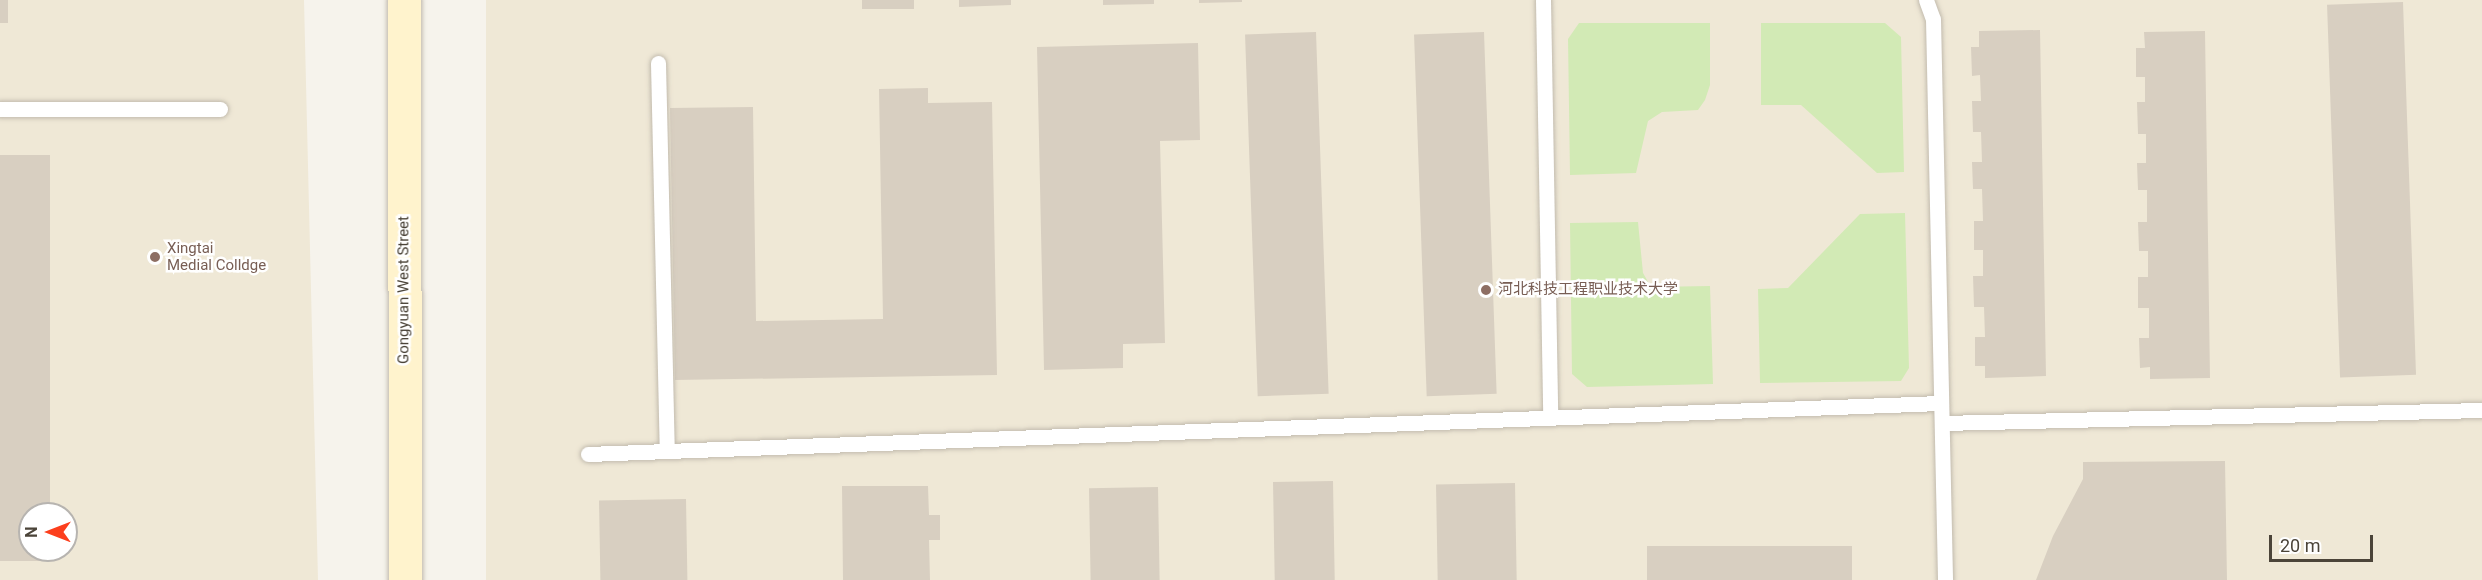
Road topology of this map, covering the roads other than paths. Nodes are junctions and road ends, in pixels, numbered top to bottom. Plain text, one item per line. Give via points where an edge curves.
1 (404, 0) edge
2 (1543, 0) edge
3 (1926, 0) edge
4 (658, 63) dead end
5 (0, 109) edge
6 (220, 109) dead end
7 (1941, 403) junction
8 (2482, 410) edge
9 (1550, 418) junction
10 (1942, 423) junction
11 (667, 451) junction
12 (588, 454) dead end
13 (405, 580) edge
14 (1945, 580) edge

1 - 13 street, Gongyuan West Street
2 - 9 lane
3 - 7 lane via 1933,19
4 - 11 lane
5 - 6 lane
7 - 9 lane
7 - 10 lane
8 - 10 lane
9 - 11 lane
10 - 14 lane
11 - 12 lane

